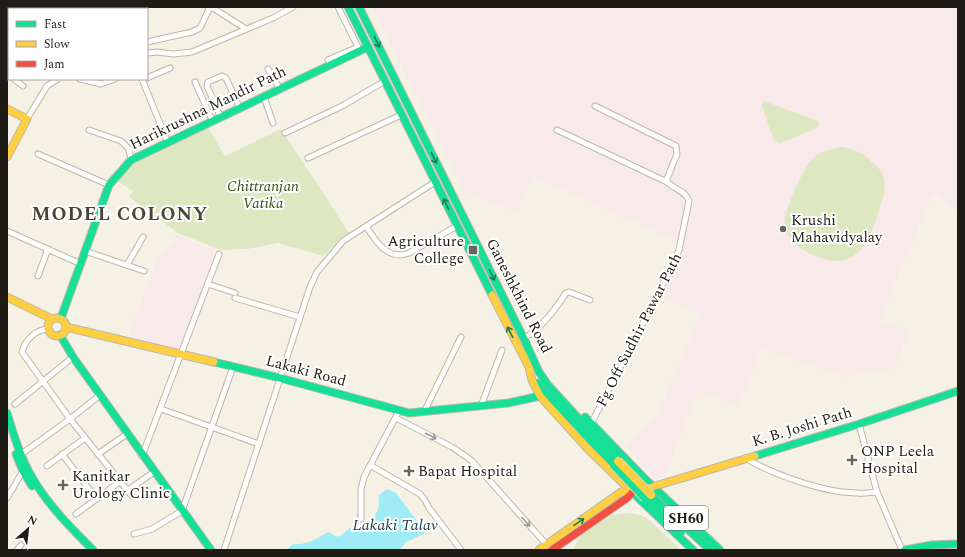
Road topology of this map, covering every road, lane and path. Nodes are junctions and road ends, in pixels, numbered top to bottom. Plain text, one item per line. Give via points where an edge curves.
1 (293, 7) edge
2 (338, 7) edge
3 (348, 7) edge
4 (359, 7) edge
5 (246, 29) junction
6 (148, 42) edge
7 (368, 47) junction
8 (148, 53) edge
9 (331, 64) junction
10 (170, 68) dead end
11 (268, 68) dead end
12 (148, 78) edge
13 (15, 80) edge
14 (56, 80) edge
15 (84, 80) edge
16 (112, 80) edge
17 (144, 80) edge
18 (385, 81) junction
19 (196, 82) dead end
20 (23, 86) dead end
21 (280, 89) junction
22 (264, 97) junction
23 (595, 106) dead end
24 (7, 109) edge
25 (240, 109) junction
26 (402, 114) junction
27 (221, 118) junction
28 (27, 119) junction
29 (213, 122) junction
30 (273, 123) dead end
31 (89, 130) dead end
32 (557, 130) dead end
33 (285, 133) dead end
34 (168, 143) junction
35 (38, 154) dead end
36 (7, 157) edge
37 (308, 158) dead end
38 (131, 160) junction
39 (435, 182) junction
40 (667, 182) junction
41 (109, 185) junction
42 (366, 226) junction
43 (457, 226) junction
44 (7, 231) edge
45 (143, 237) dead end
46 (48, 249) junction
47 (85, 251) junction
48 (219, 254) dead end
49 (81, 264) junction
50 (127, 265) junction
51 (144, 270) dead end
52 (38, 276) dead end
53 (208, 284) junction
54 (7, 297) edge
55 (590, 300) dead end
56 (7, 301) edge
57 (300, 317) junction
58 (53, 323) junction
59 (66, 327) junction
60 (60, 335) junction
61 (460, 337) dead end
62 (524, 339) junction
63 (502, 350) dead end
64 (181, 355) junction
65 (72, 357) junction
66 (532, 364) junction
67 (233, 367) junction
68 (280, 378) junction
69 (43, 381) junction
70 (958, 391) edge
71 (100, 396) junction
72 (540, 396) junction
73 (15, 404) dead end
74 (481, 406) junction
75 (161, 409) junction
76 (424, 412) junction
77 (7, 413) edge
78 (398, 415) junction
79 (70, 420) junction
80 (591, 424) junction
81 (859, 424) junction
82 (212, 427) junction
83 (7, 428) edge
84 (127, 434) junction
85 (85, 438) junction
86 (259, 444) junction
87 (62, 454) junction
88 (98, 454) junction
89 (19, 455) junction
90 (142, 456) junction
91 (745, 458) junction
92 (617, 464) junction
93 (370, 465) junction
94 (48, 466) dead end
95 (23, 471) junction
96 (154, 472) junction
97 (121, 481) junction
98 (128, 490) junction
99 (877, 492) junction
100 (632, 493) junction
101 (650, 493) junction
102 (132, 496) dead end
103 (7, 498) edge
104 (96, 498) junction
105 (182, 511) junction
106 (76, 514) dead end
107 (60, 518) junction
108 (361, 519) dead end
109 (134, 534) dead end
110 (958, 544) edge
111 (21, 545) dead end
112 (549, 547) edge
113 (17, 550) edge
114 (86, 550) edge
115 (93, 550) edge
116 (211, 550) edge
117 (224, 550) edge
118 (462, 550) edge
119 (539, 550) edge
120 (693, 550) edge
121 (701, 550) edge
122 (710, 550) edge
123 (720, 550) edge
124 (903, 550) edge

1 - 5 street
2 - 9 street via 358,46 328,60
3 - 7 main road, Ganeshkhind Road
4 -> 62 main road, Ganeshkhind Road
5 - 6 street via 213,8 209,9 200,28
5 - 8 street via 192,52
7 - 9 main road, Harikrushna Mandir Path
7 - 18 main road, Ganeshkhind Road
9 - 21 main road, Harikrushna Mandir Path
10 - 12 street
11 - 21 street
13 - 20 street
14 - 28 street via 47,86
15 - 16 street via 101,84
17 - 34 street
18 - 26 main road, Ganeshkhind Road
18 - 33 street via 342,106
19 - 29 street
21 - 22 main road, Harikrushna Mandir Path
22 - 25 main road, Harikrushna Mandir Path
22 - 30 street
23 - 40 street via 676,146 677,154
24 - 28 main road
25 - 27 main road, Harikrushna Mandir Path
25 - 27 street via 226,78 222,76 208,82 207,86
26 - 37 street
26 - 39 main road, Ganeshkhind Road
27 - 29 main road, Harikrushna Mandir Path
28 - 36 main road
29 - 34 main road, Harikrushna Mandir Path
31 - 38 street via 121,141 129,149
32 - 40 street
34 - 38 main road, Harikrushna Mandir Path
35 - 41 street
38 - 41 main road, Harikrushna Mandir Path
39 - 42 street
43 -> 39 main road, Ganeshkhind Road
40 - 80 street, Fg Off Sudhir Pawar Path via 688,197 689,201 679,250
41 - 47 main road, Harikrushna Mandir Path
42 - 43 street via 378,244 390,254 401,256
42 - 57 street via 343,241 317,272
66 -> 43 main road, Ganeshkhind Road via 516,345
44 - 46 street
45 - 50 street
46 - 49 street
46 - 52 street
47 - 49 main road, Harikrushna Mandir Path
47 - 50 street
48 - 53 street
49 - 58 main road, Harikrushna Mandir Path
50 - 51 street
53 - 57 street
53 - 64 street
54 - 58 main road
55 - 62 street via 566,293 551,315
56 - 58 main road
57 - 68 street
58 - 59 main road via 65,322
58 - 60 main road via 54,335
58 - 69 street via 28,340 22,352
59 - 60 main road via 65,332
59 - 64 main road, Lakaki Road
60 - 65 main road
61 - 76 street
62 - 66 main road, Ganeshkhind Road
63 - 74 street
64 - 67 main road, Lakaki Road
64 - 75 street
65 - 69 street
65 - 71 main road
66 - 72 main road, Ganeshkhind Road via 532,380
66 - 80 main road, Ganeshkhind Road
66 - 92 main road via 542,389
67 - 68 main road, Lakaki Road
67 - 82 street
68 - 78 main road, Lakaki Road
68 - 86 street
69 - 73 street
69 - 79 street
70 - 81 main road, K. B. Joshi Path
71 - 79 street
71 - 84 main road
72 - 74 main road, Lakaki Road
72 - 92 main road, Ganeshkhind Road via 587,448
74 - 76 main road, Lakaki Road
75 - 82 street
75 - 90 street
76 - 78 main road, Lakaki Road
77 - 89 main road
78 - 93 street
78 -> 112 street via 471,460
79 - 85 street
79 - 89 street
80 - 92 main road, Ganeshkhind Road
81 - 91 main road, K. B. Joshi Path
81 - 99 street
82 - 86 street
82 - 105 street
83 - 89 main road
84 - 88 street
84 - 90 main road
85 - 87 street
85 - 88 street
86 - 117 street
87 - 94 street
87 - 104 street
88 - 97 street
89 - 95 main road
89 - 107 main road
90 - 96 main road
91 - 99 street via 763,469 801,482 840,492
91 - 101 main road, K. B. Joshi Path
92 - 100 main road, Ganeshkhind Road
92 - 101 main road, bridge
92 - 101 main road, Ganeshkhind Road
93 - 108 street via 360,490
93 - 118 street via 420,494
95 - 103 street
95 - 107 main road via 40,499
96 - 98 street
96 - 105 main road
97 - 98 street
97 - 104 street
98 - 102 street
99 - 124 street
100 - 101 main road, K. B. Joshi Path
112 -> 100 main road, K. B. Joshi Path
100 - 120 main road, Ganeshkhind Road / SH60
101 - 121 main road
101 - 122 main road
101 - 123 main road, Ganeshkhind Road / SH60
104 - 106 street
105 - 109 street via 152,529
105 - 116 main road
107 - 114 main road
107 - 115 main road
110 - 124 main road via 942,543
111 - 113 street
112 - 119 main road, K. B. Joshi Path

